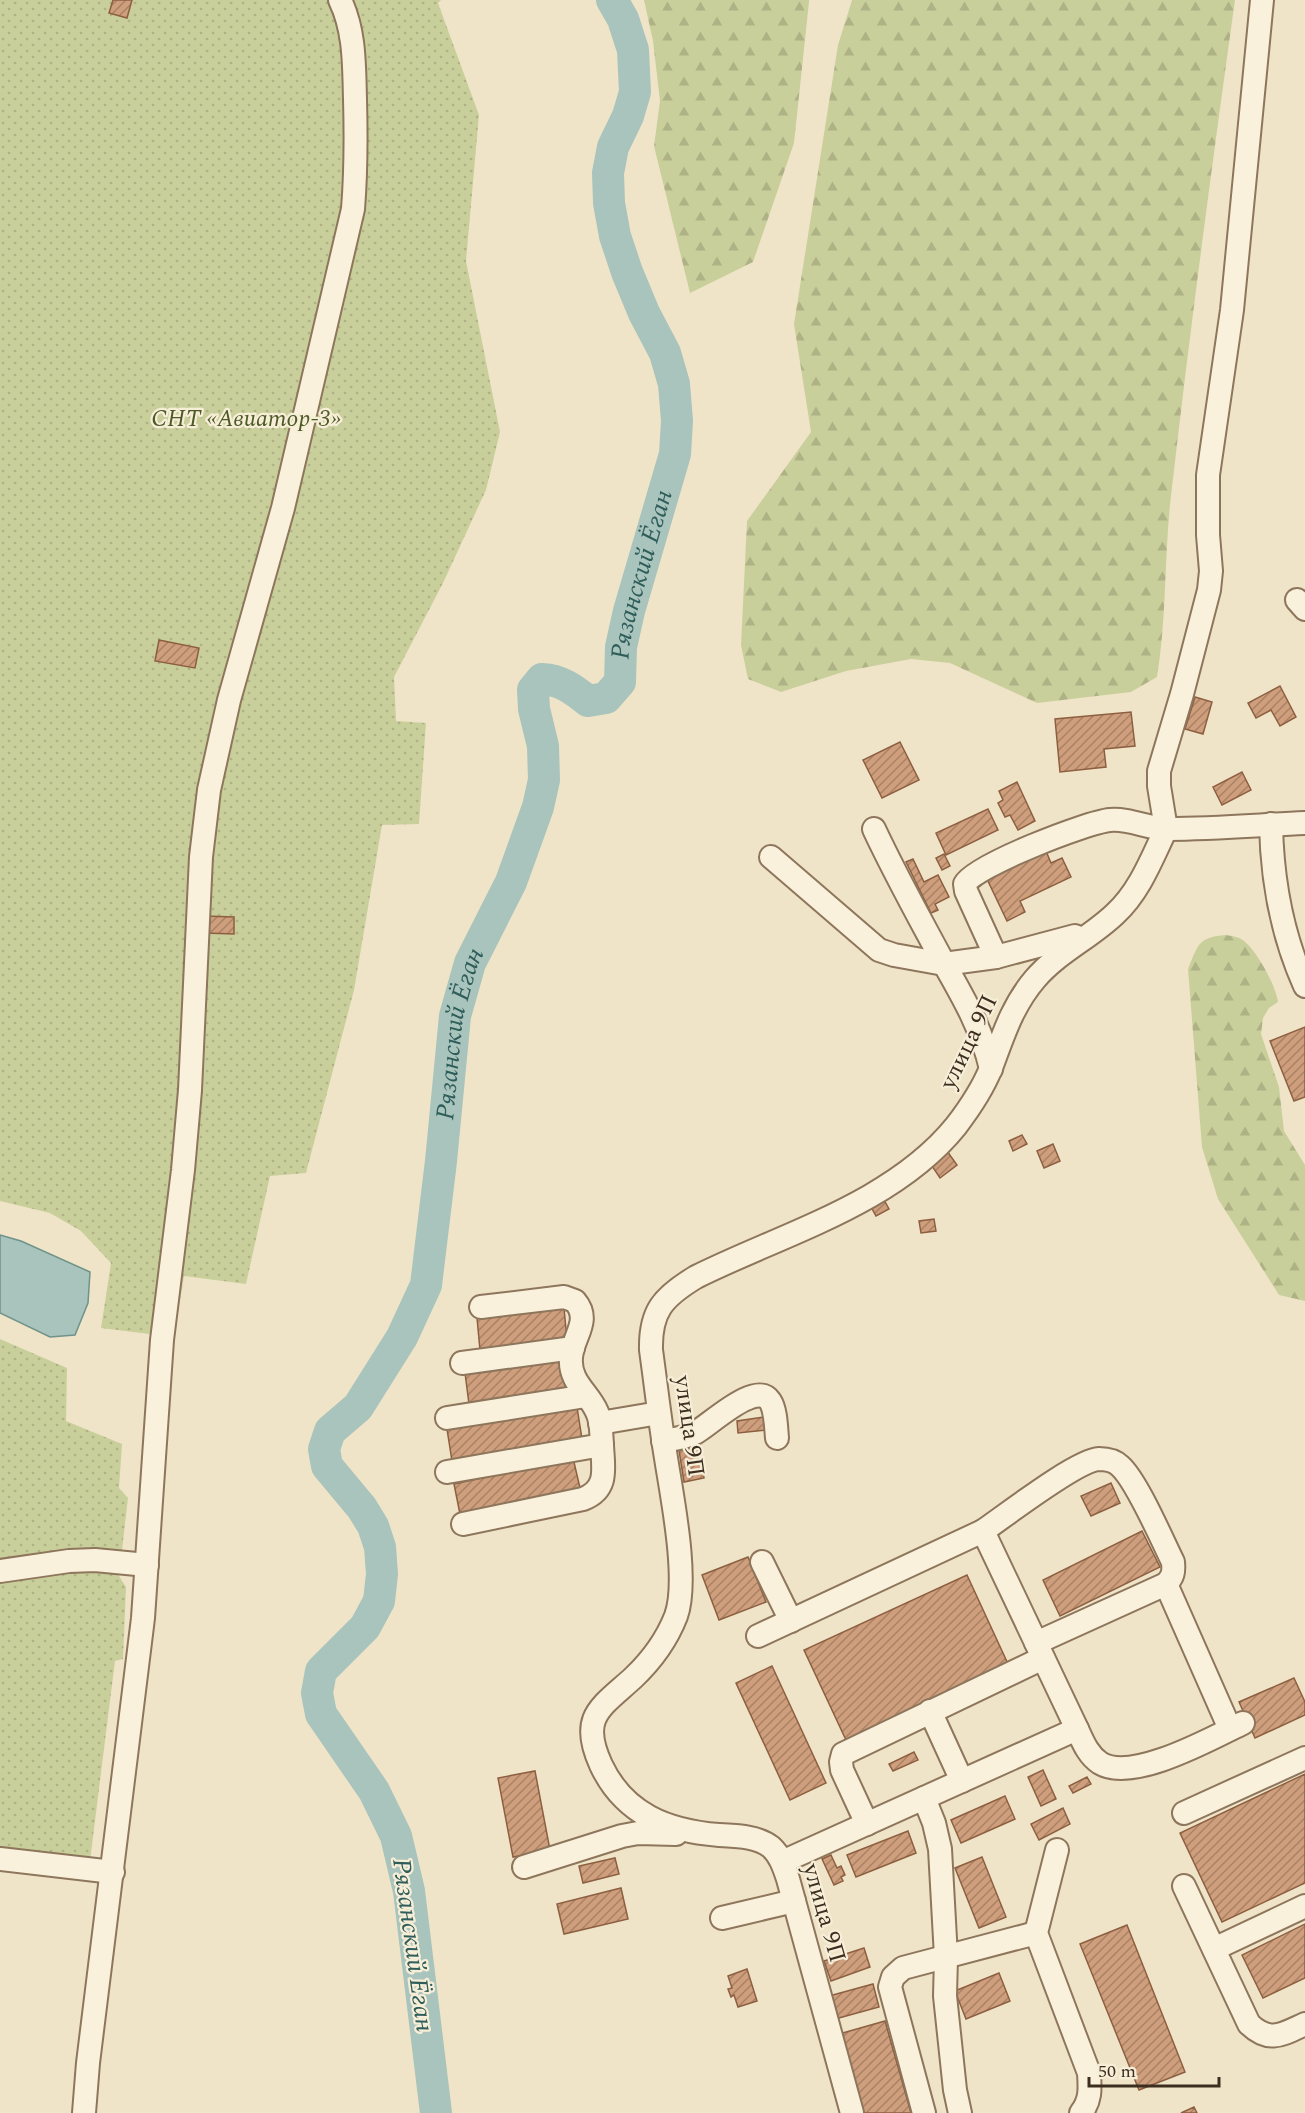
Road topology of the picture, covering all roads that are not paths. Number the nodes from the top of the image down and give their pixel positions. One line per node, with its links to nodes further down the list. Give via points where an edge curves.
1 (340, 0): 26 (street, via 353,45 357,168 353,209 283,508 229,700 209,790 201,857 190,1090 162,1340)
2 (1262, 0): 6 (street, via 1232,310 1208,476 1210,580 1204,615 1159,771)
3 (1305, 823): 4 (street)
4 (1271, 824): 6 (street); 11 (street, via 1282,924)
5 (874, 829): 10 (street)
6 (1166, 829): 8 (street, улица 9П, via 1131,897); 9 (street, via 1099,821 974,874 965,884 966,891)
7 (771, 857): 10 (street, via 879,950)
8 (1098, 928): 9 (street); 12 (street, улица 9П, via 1066,950 1034,980 1016,1005)
9 (996, 957): 10 (street)
10 (945, 964): 12 (street, via 982,1038)
11 (1305, 986)
12 (991, 1069): 17 (street, улица 9П, via 956,1126 901,1175 845,1210 674,1290 660,1306 650,1336)
13 (481, 1306): 14 (street, via 570,1298 578,1304 582,1319)
14 (573, 1348): 15 (street); 16 (street, via 572,1370)
15 (462, 1363)
16 (586, 1396): 18 (street); 19 (street, via 597,1411)
17 (659, 1413): 19 (street); 21 (street, улица 9П)
18 (447, 1418)
19 (601, 1434): 22 (street); 23 (street, via 602,1480 591,1496)
20 (777, 1438): 21 (street, via 772,1403 758,1395 747,1397 692,1434)
21 (663, 1441): 39 (street, улица 9П, via 679,1546 678,1612 656,1652 600,1708 592,1723 592,1741 602,1766 630,1806 663,1823)
22 (447, 1472)
23 (463, 1524)
24 (983, 1531): 28 (street, via 1073,1469 1098,1459 1109,1460 1120,1466 1134,1485 1173,1562 1172,1578); 29 (street); 31 (street)
25 (762, 1562): 29 (street)
26 (147, 1565): 27 (street, via 69,1561); 44 (street)
27 (0, 1571)
28 (1166, 1584): 31 (street); 33 (street, via 1237,1726 1155,1762 1127,1769 1115,1769 1094,1759)
29 (791, 1621): 30 (street)
30 (758, 1636)
31 (1040, 1650): 32 (street); 33 (street)
32 (930, 1711): 35 (street); 38 (street, via 843,1754 842,1770)
33 (1077, 1729): 35 (street)
34 (1305, 1758): 37 (street)
35 (962, 1781): 36 (street)
36 (924, 1798): 38 (street); 51 (street, via 940,1849)
37 (1184, 1813)
38 (867, 1824): 42 (street)
39 (704, 1834): 42 (street, улица 9П, via 758,1840 770,1846); 43 (street, via 638,1833)
40 (1057, 1850): 49 (street)
41 (0, 1859): 44 (street)
42 (782, 1862): 46 (street, улица 9П)
43 (524, 1867)
44 (113, 1872): 53 (street)
45 (1184, 1886): 50 (street)
46 (794, 1901): 48 (street); 54 (street, улица 9П)
47 (1305, 1906): 50 (street)
48 (722, 1918)
49 (1036, 1933): 51 (street); 57 (street, via 1089,2073 1088,2103)
50 (1214, 1949): 52 (street, via 1249,2024 1258,2033 1281,2035)
51 (946, 1957): 55 (street, via 903,1968 893,1977 890,1987); 56 (street, via 945,1996)
52 (1305, 2024)
53 (84, 2113)
54 (852, 2113)
55 (924, 2113)
56 (960, 2113)
57 (1081, 2113)

